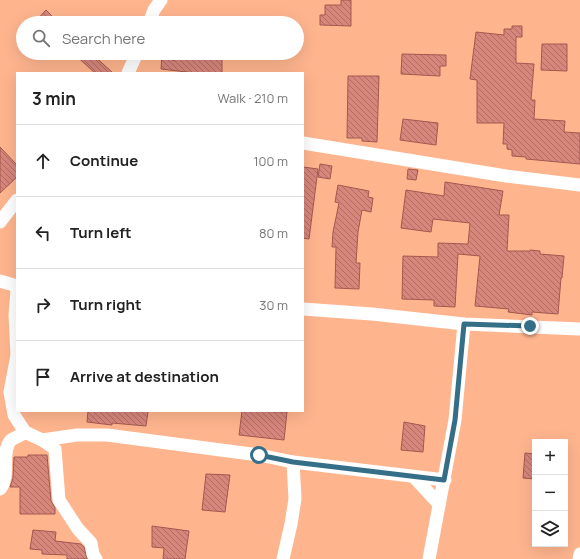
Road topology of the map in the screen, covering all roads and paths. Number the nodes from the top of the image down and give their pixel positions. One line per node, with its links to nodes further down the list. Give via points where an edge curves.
1 (161, 0): 2 (street)
2 (152, 16)
3 (134, 60): 4 (street)
4 (128, 72)
5 (304, 143): 6 (street, via 506,176)
6 (580, 185)
7 (16, 201): 8 (street)
8 (0, 222)
9 (0, 281): 10 (street)
10 (16, 286)
11 (16, 302): 15 (street)
12 (304, 309): 13 (street)
13 (464, 324): 14 (street); 21 (street, via 455,420)
14 (580, 328)
15 (16, 355)
16 (16, 355): 17 (street, via 10,392 14,414)
17 (25, 432): 18 (street); 22 (street, via 11,440 8,446 3,485)
18 (42, 440): 19 (street, via 77,435 107,435 259,455); 25 (street, via 55,449 59,500 78,529 91,543)
19 (293, 462): 20 (street); 26 (street, via 295,499)
20 (414, 477): 21 (street); 23 (street)
21 (444, 480): 23 (street)
22 (0, 489)
23 (439, 504): 27 (street)
24 (580, 554): 28 (street)
25 (96, 559)
26 (283, 559)
27 (429, 559)
28 (579, 559)

